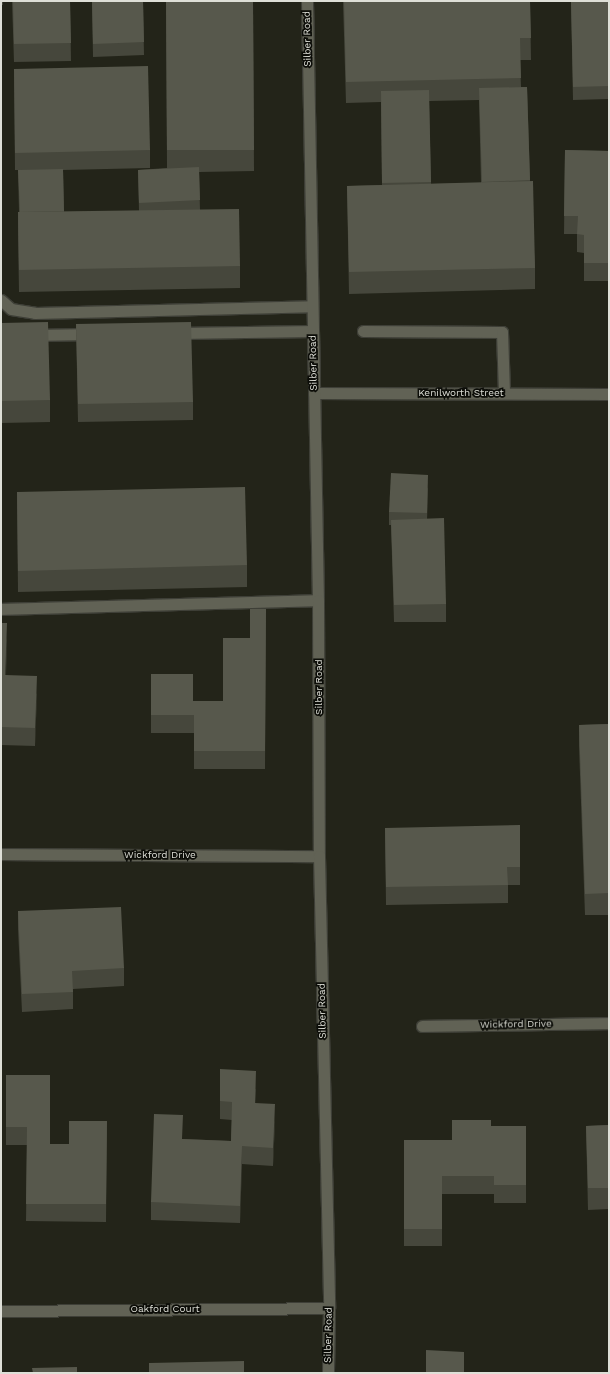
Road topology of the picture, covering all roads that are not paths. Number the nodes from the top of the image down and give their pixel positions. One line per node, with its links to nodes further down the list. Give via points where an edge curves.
1 (307, 1): 3 (street, Silber Road)
2 (1, 300): 3 (street, via 11,309 35,313)
3 (312, 306): 4 (street, Silber Road)
4 (313, 331): 6 (street); 9 (street, Silber Road)
5 (363, 331): 10 (street, via 502,332)
6 (170, 333)
7 (102, 334): 8 (street)
8 (22, 335)
9 (314, 393): 10 (street, Kenilworth Street); 12 (street, Silber Road)
10 (504, 394): 11 (street, Kenilworth Street)
11 (609, 394)
12 (318, 600): 13 (street); 15 (street, Silber Road)
13 (1, 609)
14 (1, 854): 15 (street, Wickford Drive)
15 (319, 856): 18 (street, Silber Road)
16 (609, 1023): 17 (street, Wickford Drive)
17 (422, 1026)
18 (329, 1308): 19 (street, Oakford Court); 20 (street, Silber Road)
19 (1, 1311)
20 (328, 1373)

